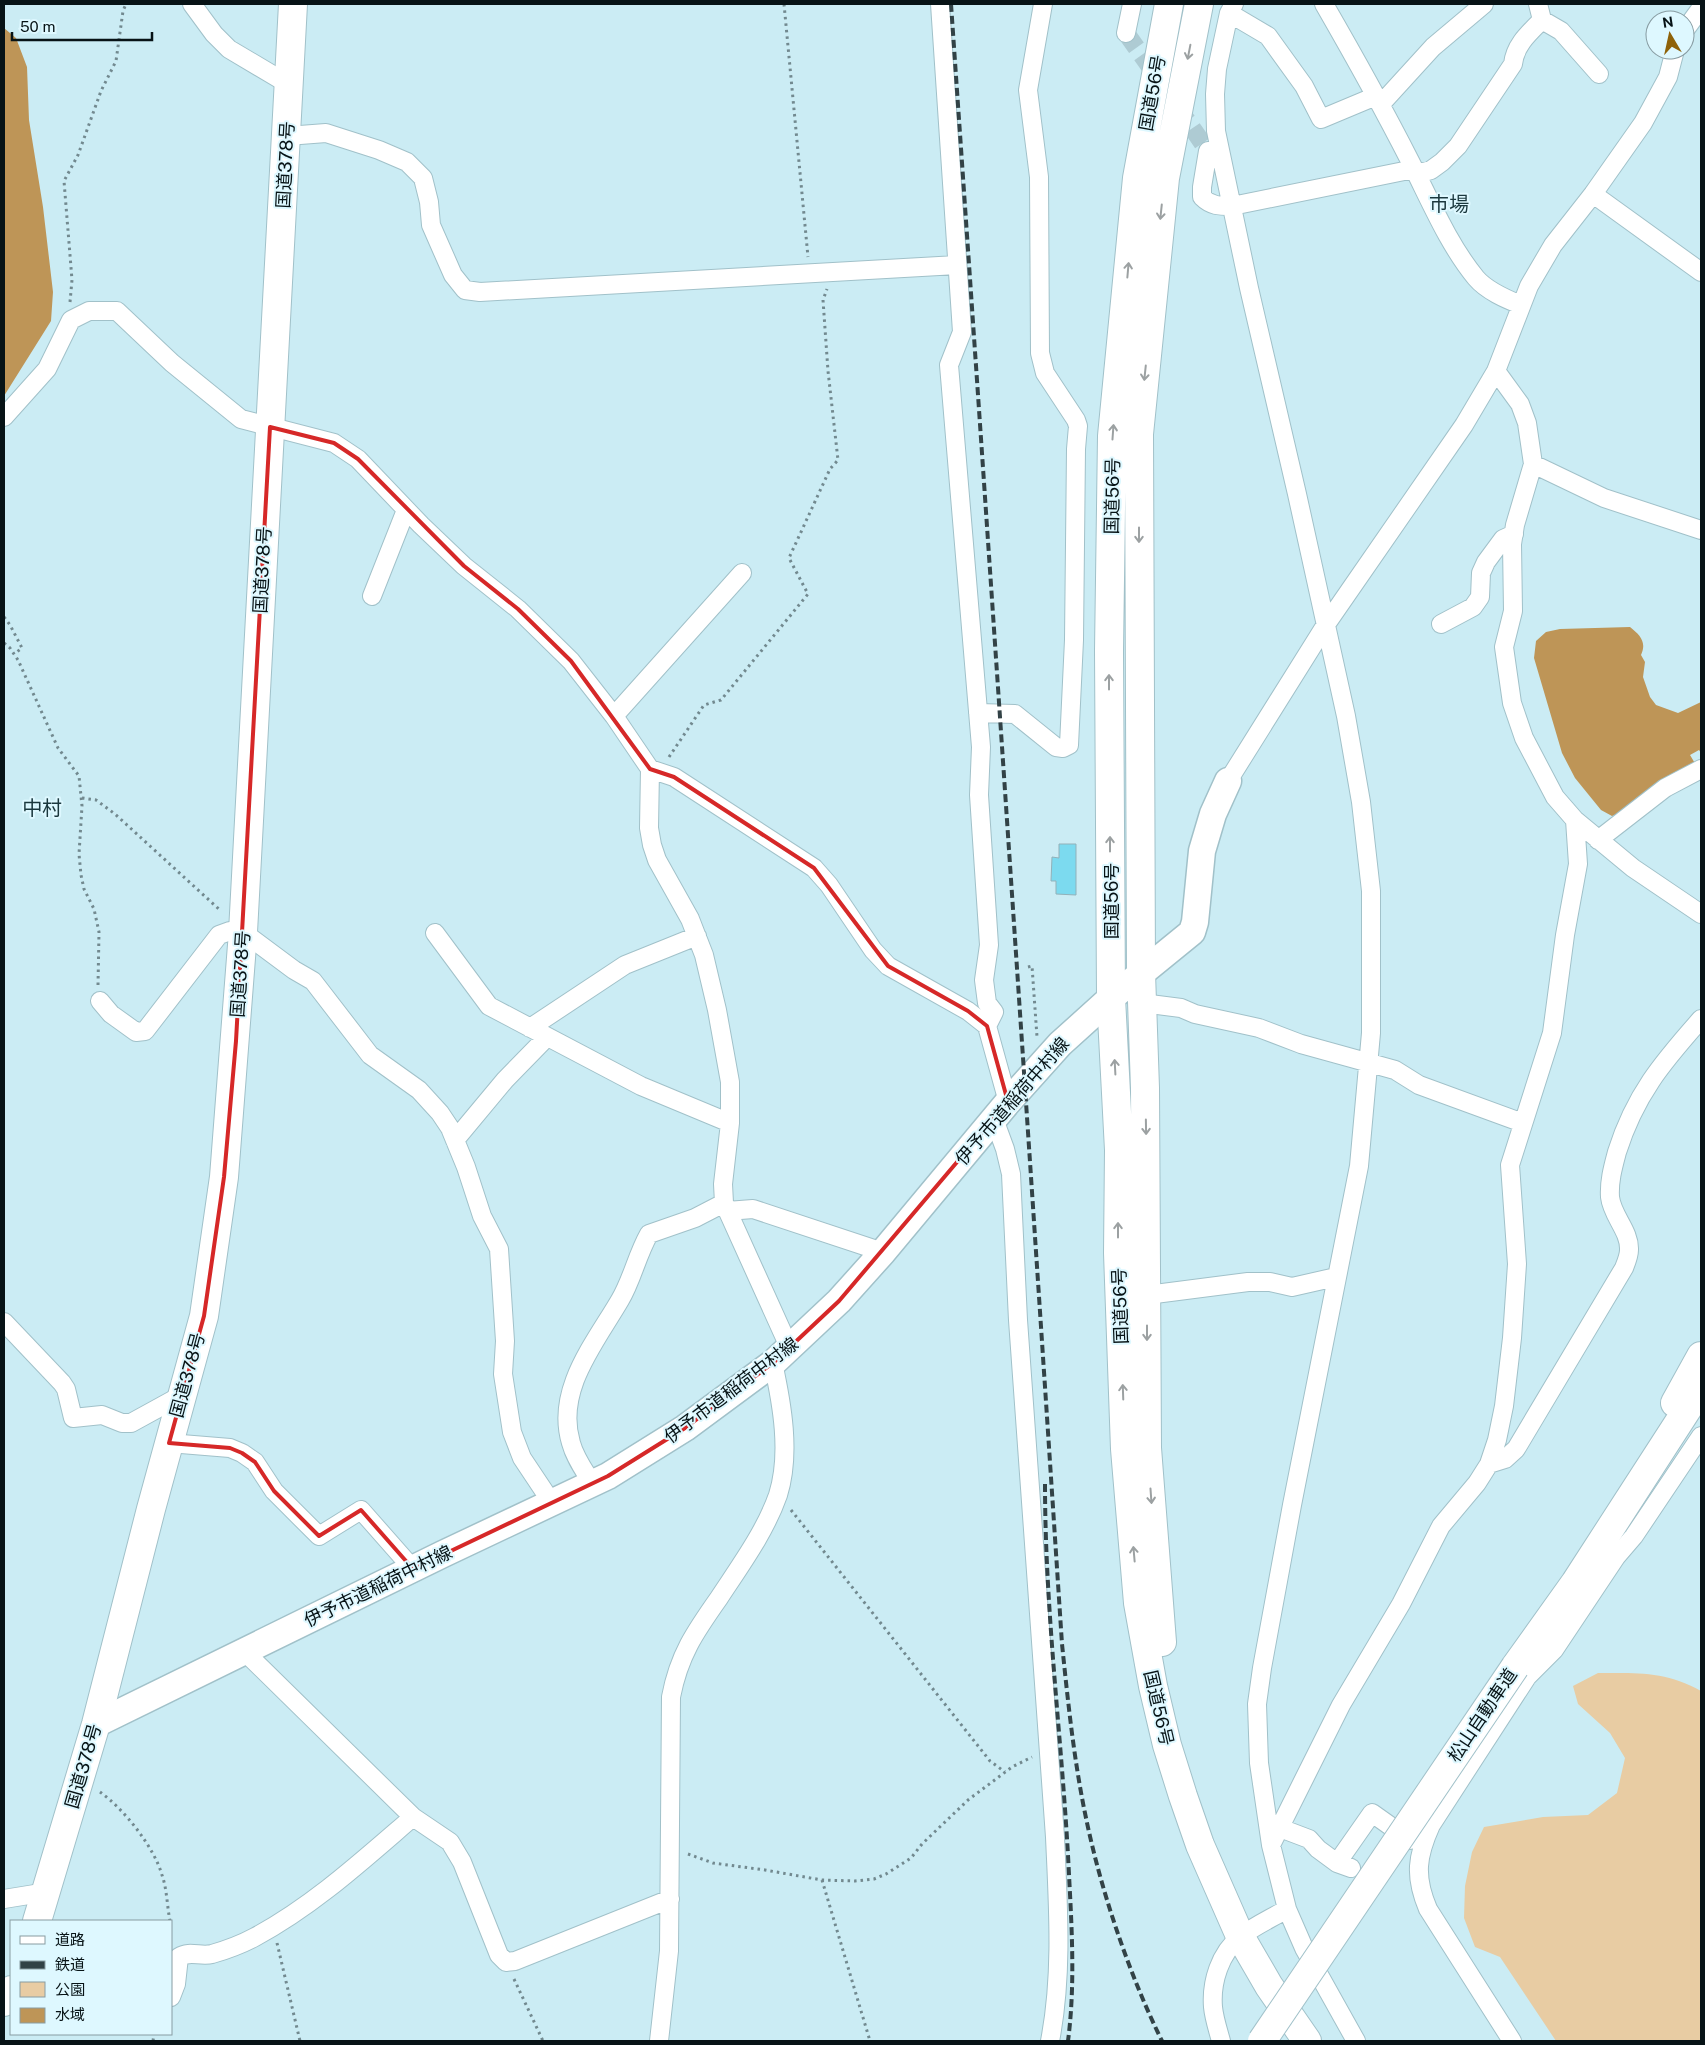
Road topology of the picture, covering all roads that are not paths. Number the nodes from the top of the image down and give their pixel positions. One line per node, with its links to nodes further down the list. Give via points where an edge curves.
1 (192, 4): 15 (street, via 229,49)
2 (294, 4): 15 (highway, 国道378号)
3 (940, 4): 22 (street)
4 (1043, 4): 36 (street, via 1028,90 1039,177 1040,353 1046,373 1078,426 1069,745 1056,747 1015,714)
5 (1132, 4): 12 (street)
6 (1169, 4): 48 (highway, 国道56号, one-way to 6, via 1109,651 1112,436 1137,178)
7 (1199, 4): 47 (highway, 国道56号, one-way to 47, via 1165,178 1139,434)
8 (1324, 4): 16 (street)
9 (1484, 4): 16 (street, via 1433,47)
10 (1232, 9): 16 (street, via 1268,36 1304,86 1321,119); 21 (street, via 1217,69 1215,94 1216,131)
11 (1540, 12): 14 (street); 19 (street, via 1514,54 1513,64 1458,146 1431,170)
12 (1126, 33)
13 (1672, 60): 20 (street, via 1668,77 1643,123)
14 (1599, 74)
15 (288, 84): 17 (highway, 国道378号)
16 (1379, 100): 19 (street)
17 (287, 136): 22 (street, via 326,133 407,162 423,178 431,225 453,275 465,290 480,292); 27 (highway, 国道378号)
18 (1208, 151): 21 (street, via 1202,197 1209,204)
19 (1416, 171): 21 (street); 24 (street, via 1441,221 1477,279)
20 (1593, 194): 23 (street); 24 (street, via 1553,245)
21 (1232, 206): 35 (street)
22 (957, 265): 36 (street, via 962,332 949,364)
23 (1701, 272)
24 (1521, 305): 25 (street)
25 (1496, 371): 28 (street, via 1520,404 1527,423); 35 (street, via 1464,425)
26 (4, 417): 27 (street, via 47,369 71,320 89,311 117,311 172,363 241,419)
27 (270, 427): 29 (street, via 334,443 358,459); 44 (highway, 国道378号)
28 (1533, 464): 30 (street, via 1604,498); 31 (street)
29 (406, 510): 33 (street); 37 (street, via 571,661)
30 (1701, 530)
31 (1514, 534): 34 (street, via 1503,539 1486,562 1481,572 1480,596 1473,607); 41 (street, via 1512,611 1504,647 1512,703 1540,772 1555,797)
32 (742, 573): 37 (street)
33 (372, 596)
34 (1441, 624)
35 (1325, 626): 40 (street); 55 (street, via 1353,754 1370,891)
36 (978, 713): 52 (street, via 981,747 979,795 988,945 984,980 987,1003 994,1012)
37 (614, 716): 38 (street)
38 (654, 770): 46 (street, via 649,828 652,844 657,860); 52 (street, via 674,778 814,868 888,966 968,1011)
39 (1701, 770): 42 (street, via 1665,788)
40 (1228, 781): 47 (street, 伊予市道稲荷中村線, via 1213,814 1202,851 1192,932)
41 (1575, 820): 42 (street); 58 (street, via 1578,864 1552,1033)
42 (1598, 840): 43 (street)
43 (1701, 914)
44 (243, 932): 49 (street, via 230,931 219,935 144,1031 136,1032 111,1014); 59 (street, via 313,981 370,1055 418,1090 435,1107); 68 (highway, 国道378号, via 224,1177 204,1316)
45 (435, 933): 53 (street, via 489,1006)
46 (697, 936): 53 (street, via 625,965); 57 (street, via 726,1057)
47 (1141, 973): 48 (street, 伊予市道稲荷中村線); 50 (highway, 国道56号)
48 (1111, 998): 56 (street, 伊予市道稲荷中村線, via 1060,1044); 78 (highway, 国道56号, one-way to 48, via 1153,1686 1138,1603 1125,1448 1118,1253 1119,1150)
49 (100, 1001)
50 (1142, 1003): 55 (street, via 1180,1008 1259,1028 1301,1044); 63 (highway, 国道56号, one-way to 63)
51 (1701, 1018): 71 (street, via 1653,1076 1625,1127 1609,1184 1615,1214 1628,1238 1629,1251 1624,1268 1516,1450)
52 (987, 1026): 56 (street)
53 (530, 1028): 54 (street)
54 (547, 1037): 57 (street, via 641,1086); 59 (street, via 505,1080)
55 (1369, 1063): 58 (street, via 1394,1070 1419,1085); 62 (street, via 1359,1166)
56 (1001, 1110): 61 (street, 伊予市道稲荷中村線); 91 (street, via 1011,1174 1058,1903 1056,2012)
57 (730, 1123): 60 (street, via 723,1184)
58 (1523, 1123): 71 (street, via 1510,1165 1517,1264 1512,1338 1504,1406)
59 (455, 1140): 73 (street, via 482,1216 499,1249 505,1341 503,1374 512,1432 522,1458)
60 (725, 1207): 61 (street, via 753,1209); 65 (street); 72 (street, via 649,1234 621,1298 572,1384 568,1403 570,1442)
61 (883, 1252): 65 (street, 伊予市道稲荷中村線, via 839,1301)
62 (1336, 1277): 63 (street, via 1292,1287 1248,1282); 81 (street, via 1257,1704 1259,1763)
63 (1147, 1295): 78 (highway, 国道56号, one-way to 78, via 1147,1448 1157,1589 1166,1682)
64 (4, 1322): 68 (street, via 62,1383 73,1418 102,1415 131,1423)
65 (781, 1356): 72 (street, 伊予市道稲荷中村線, via 685,1428); 85 (street, via 784,1444 778,1494 751,1548 684,1651 676,1673 670,1734)
66 (1701, 1356): 75 (highway)
67 (1701, 1388): 75 (highway, 松山自動車道)
68 (182, 1395): 70 (highway, 国道378号)
69 (1701, 1436): 82 (street, via 1554,1650 1527,1677 1431,1824)
70 (169, 1443): 74 (street, via 230,1448 242,1453 255,1462 274,1492 319,1536 361,1510); 77 (highway, 国道378号)
71 (1489, 1464): 80 (street, via 1441,1526 1401,1604 1341,1705)
72 (592, 1483): 73 (street, 伊予市道稲荷中村線)
73 (552, 1503): 74 (street, 伊予市道稲荷中村線)
74 (413, 1569): 76 (street, 伊予市道稲荷中村線)
75 (1575, 1583): 93 (highway, 松山自動車道, bridge, via 1514,1667)
76 (244, 1651): 77 (street, 伊予市道稲荷中村線); 79 (street)
77 (96, 1724): 83 (highway, 国道378号)
78 (1183, 1796): 88 (highway, 国道56号, via 1200,1845)
79 (413, 1817): 85 (street, via 450,1842 456,1850 499,1955 506,1962); 89 (street, via 294,1914 254,1937 211,1954 184,1953 177,1963)
80 (1280, 1828): 81 (street); 82 (street, via 1309,1840 1344,1866 1372,1813)
81 (1271, 1845): 86 (street)
82 (1421, 1848): 96 (street, via 1418,1874 1428,1909)
83 (47, 1892): 84 (street); 87 (highway, 国道378号)
84 (4, 1898)
85 (670, 1899): 90 (street, via 669,1951)
86 (1287, 1909): 88 (street); 95 (street, via 1304,1948)
87 (37, 1920)
88 (1240, 1936): 92 (street, via 1226,1951 1217,1972 1213,2007); 94 (highway, 国道56号)
89 (172, 1994)
90 (659, 2041)
91 (1050, 2041)
92 (1221, 2041)
93 (1262, 2041)
94 (1307, 2041)
95 (1356, 2041)
96 (1512, 2041)

